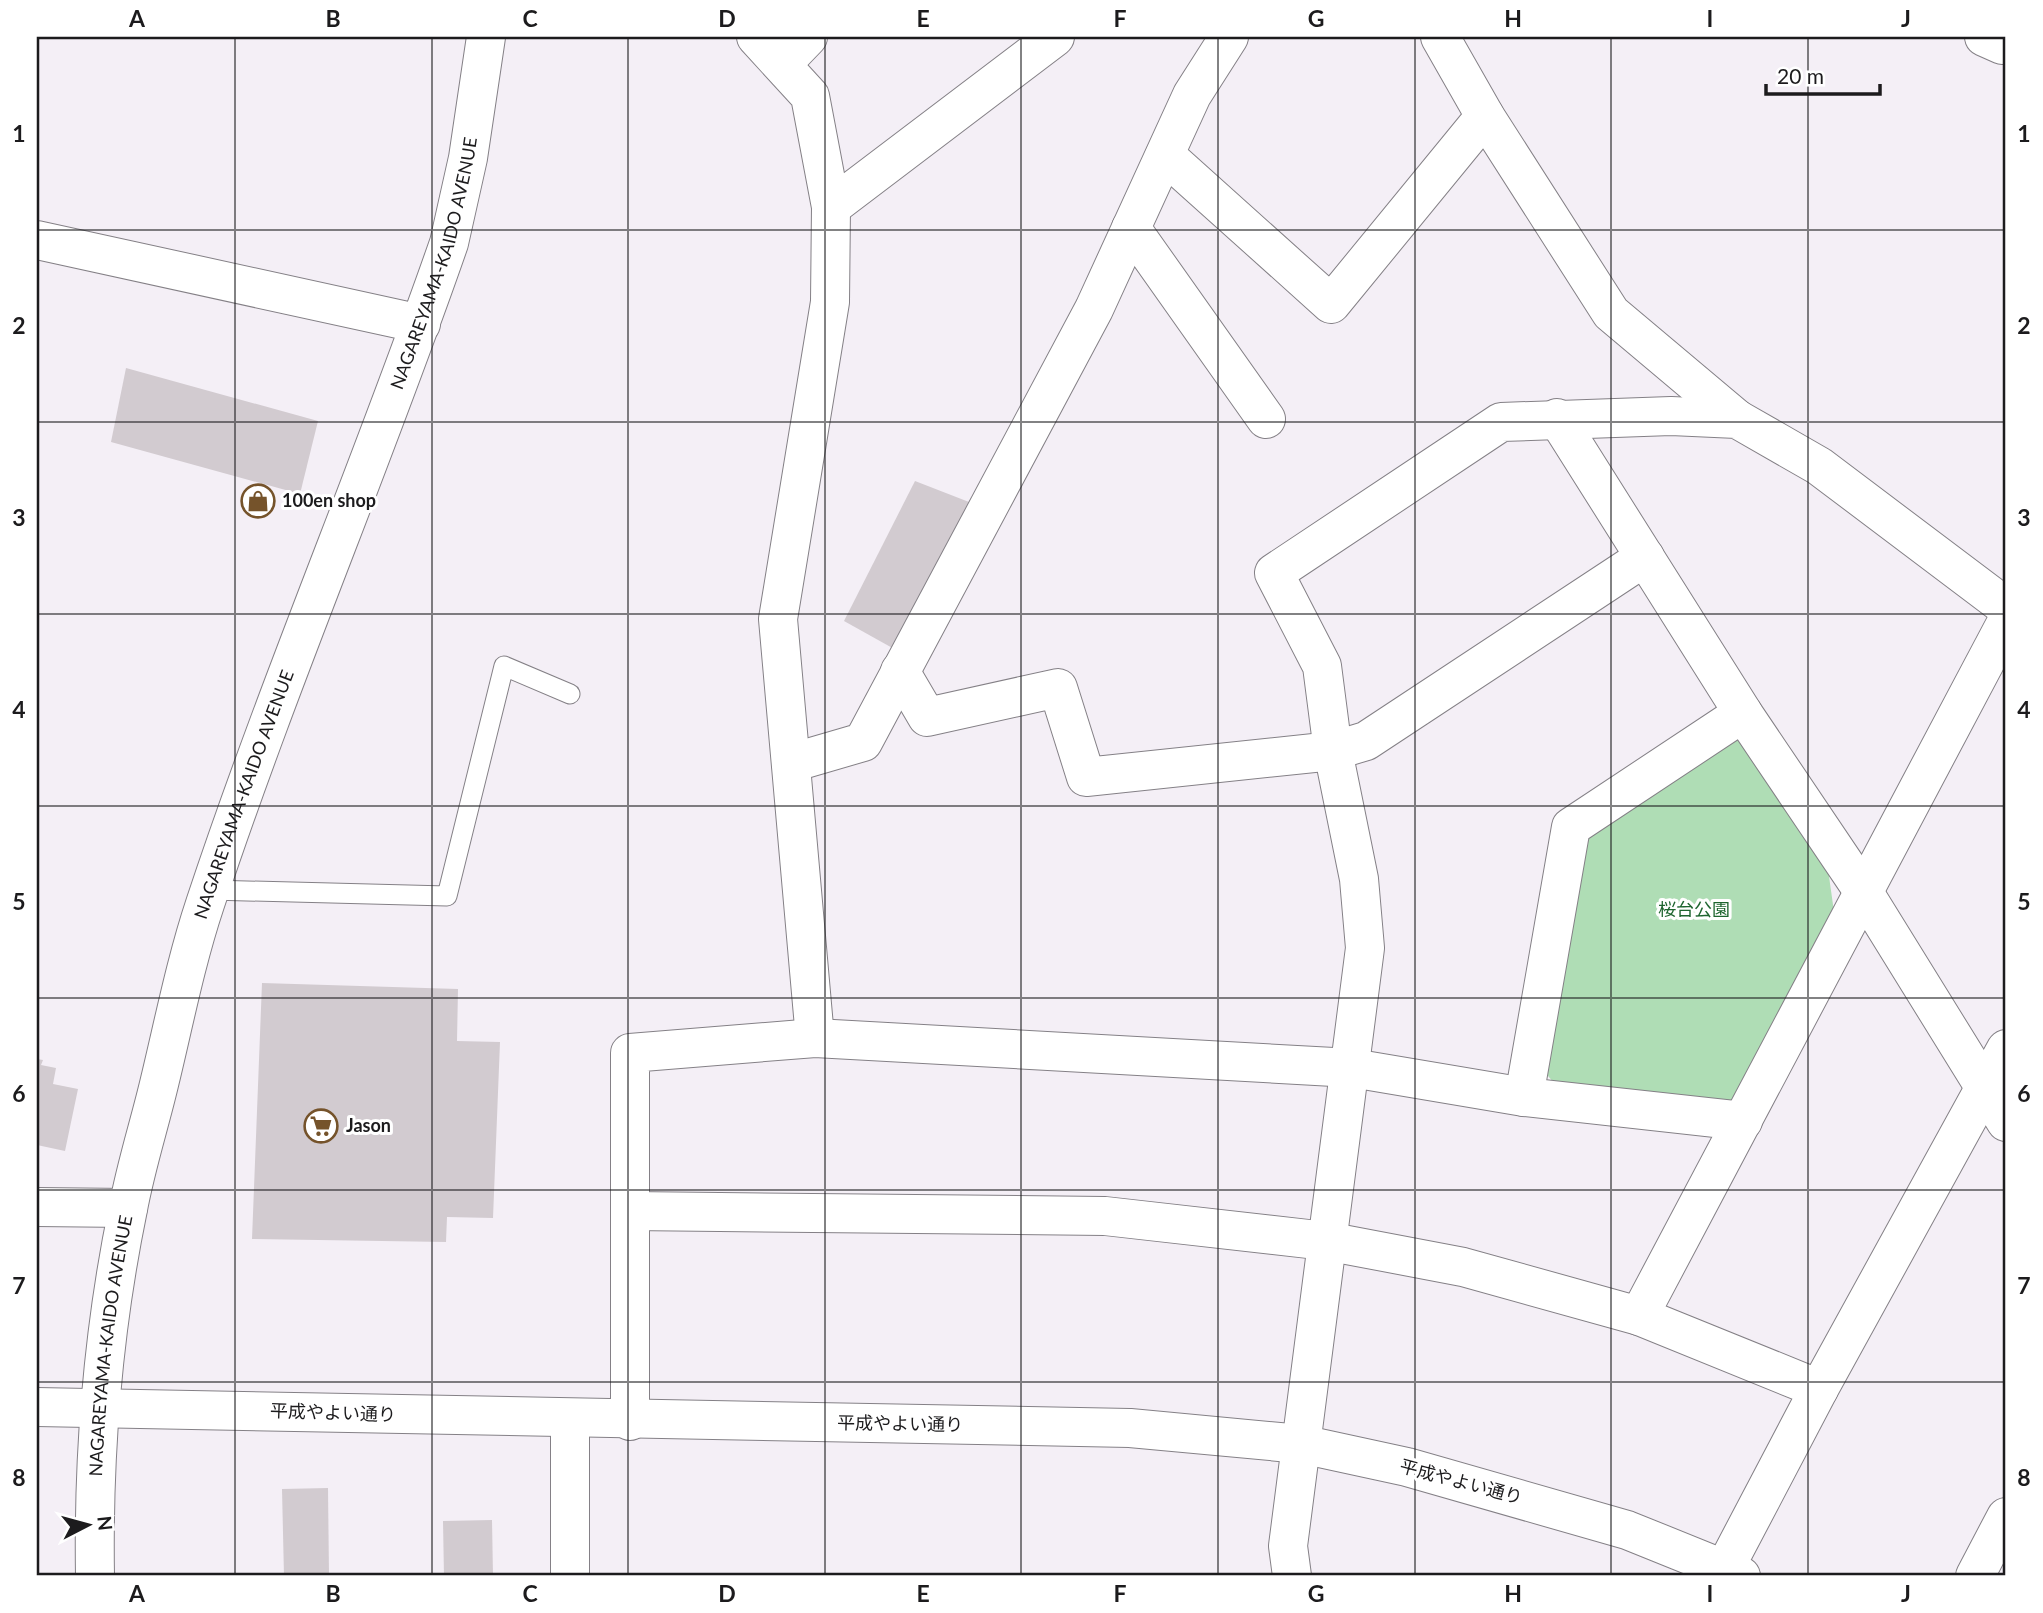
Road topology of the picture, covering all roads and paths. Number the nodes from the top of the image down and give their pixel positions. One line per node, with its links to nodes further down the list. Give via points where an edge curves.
1 (486, 37): 14 (street, NAGAREYAMA-KAIDO AVENUE, via 468,158 449,243)
2 (756, 37): 8 (street)
3 (1055, 37): 11 (street)
4 (1229, 37): 10 (street, via 1192,95)
5 (1440, 37): 9 (street)
6 (1984, 37): 7 (street)
7 (2006, 43)
8 (795, 50): 11 (street, via 810,96)
9 (1485, 116): 10 (street, via 1331,304); 17 (street, via 1611,313)
10 (1165, 155): 12 (street)
11 (831, 207): 25 (street, via 830,302 778,619)
12 (1131, 228): 16 (street); 21 (street, via 1094,309)
13 (37, 240): 14 (street)
14 (421, 324): 26 (street, NAGAREYAMA-KAIDO AVENUE)
15 (1557, 418): 17 (street); 18 (street); 24 (street, via 1501,422 1274,573 1322,666)
16 (1266, 419)
17 (1737, 419): 19 (street, via 1819,466)
18 (1645, 557): 23 (street); 24 (street, via 1366,741)
19 (2006, 607)
20 (2006, 623): 27 (street)
21 (900, 671): 24 (street, via 927,717 1058,688 1086,777); 25 (street, via 863,742)
22 (570, 694): 26 (lane, via 503,666 447,896)
23 (1743, 713): 27 (street); 32 (street, via 1571,827)
24 (1333, 751): 30 (street, via 1359,879 1365,948)
25 (791, 763): 28 (street)
26 (210, 890): 36 (street, NAGAREYAMA-KAIDO AVENUE)
27 (1863, 891): 31 (street); 33 (street)
28 (815, 1038): 30 (street); 37 (street, via 630,1053)
29 (2006, 1049): 31 (street)
30 (1352, 1068): 32 (street); 38 (street)
31 (1984, 1089): 34 (street); 40 (street)
32 (1524, 1097): 33 (street)
33 (1743, 1121): 39 (street)
34 (2006, 1122)
35 (37, 1207): 36 (street)
36 (128, 1208): 41 (street, NAGAREYAMA-KAIDO AVENUE)
37 (630, 1212): 38 (street, via 1105,1216); 44 (street)
38 (1326, 1241): 39 (street, via 1463,1267); 45 (street)
39 (1639, 1315): 40 (street)
40 (1819, 1389): 47 (street)
41 (98, 1406): 42 (street, 平成やよい通り); 43 (street, 平成やよい通り); 48 (street, NAGAREYAMA-KAIDO AVENUE)
42 (37, 1407)
43 (570, 1420): 44 (street, 平成やよい通り); 49 (street)
44 (630, 1421): 45 (street, 平成やよい通り, via 1130,1428)
45 (1301, 1444): 47 (street, 平成やよい通り, via 1502,1491 1627,1530); 50 (street, via 1288,1546)
46 (2006, 1517): 51 (street)
47 (1733, 1572)
48 (95, 1576)
49 (570, 1576)
50 (1292, 1576)
51 (1975, 1576)

